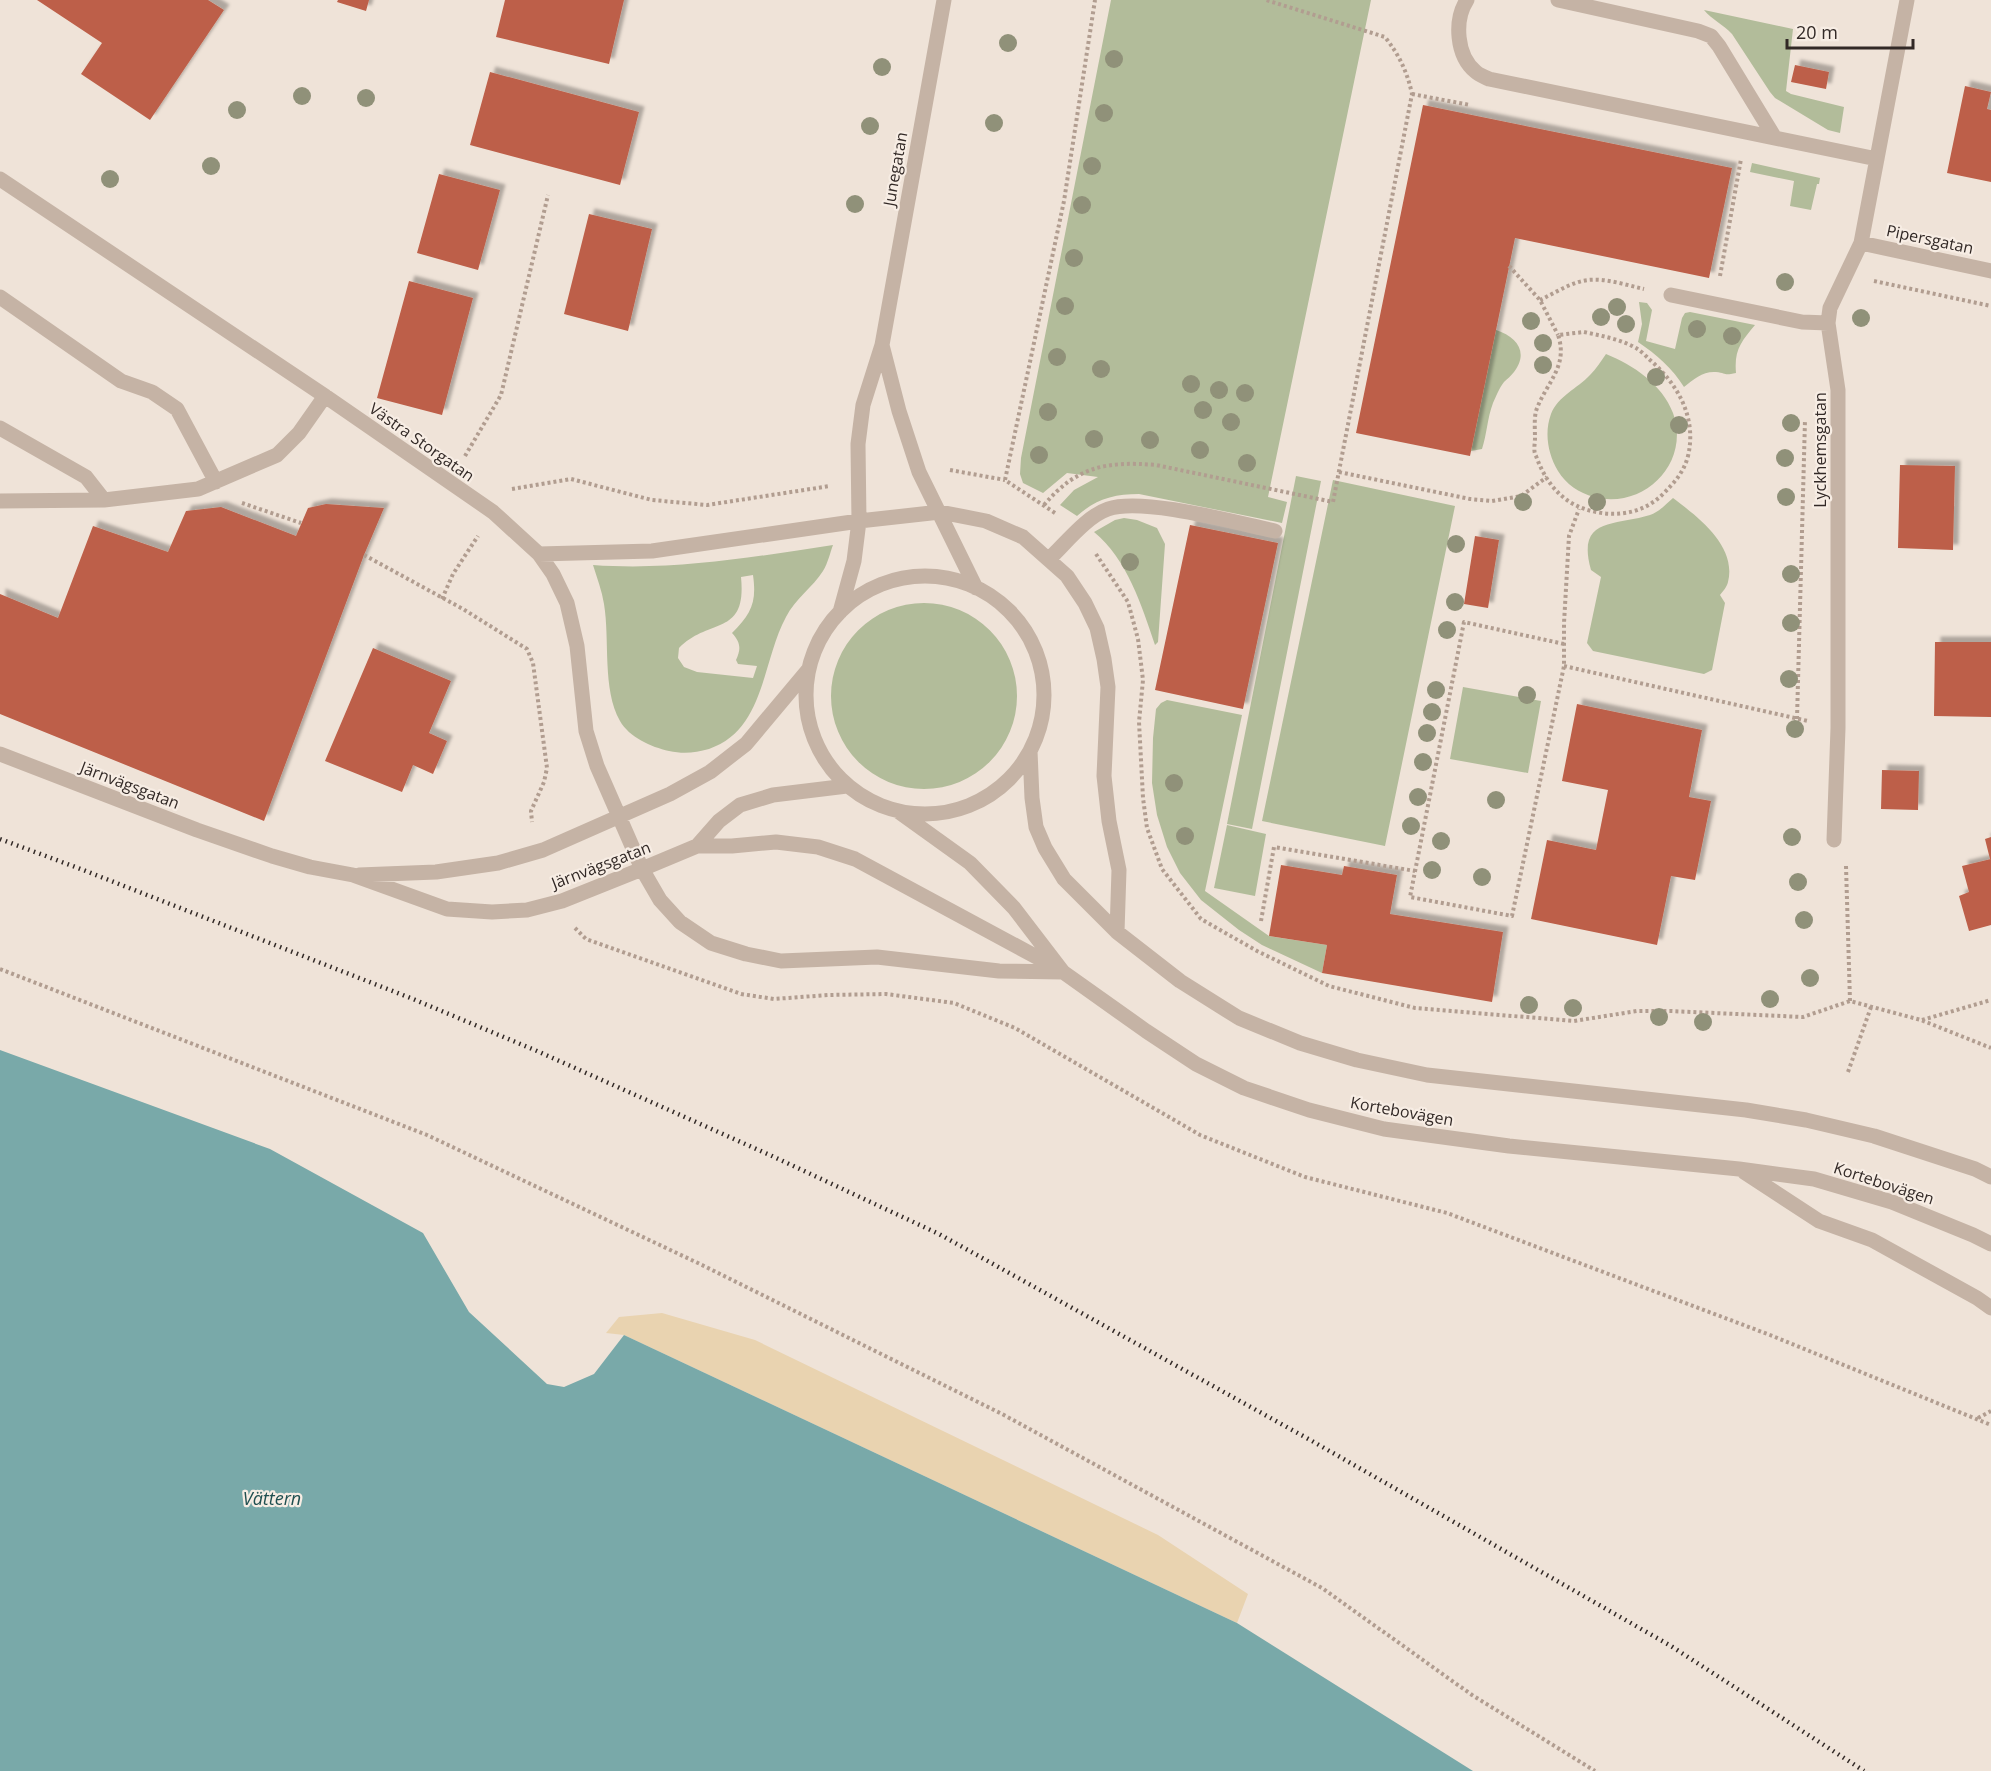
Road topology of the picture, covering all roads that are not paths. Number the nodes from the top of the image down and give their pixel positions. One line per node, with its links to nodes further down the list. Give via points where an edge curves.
1 (944, 0): 13 (street, Junegatan)
2 (1467, 0): 5 (street, via 1460,19 1459,40 1464,57 1476,73 1489,79)
3 (1558, 0): 5 (street, via 1711,36)
4 (1907, 0): 6 (street, Lyckhemsgatan)
5 (1775, 138): 6 (street)
6 (1877, 159): 8 (street, Lyckhemsgatan)
7 (0, 179): 14 (street, Västra Storgatan)
8 (1861, 243): 9 (street, Pipersgatan); 12 (street, Lyckhemsgatan, via 1830,308)
9 (1991, 271)
10 (1671, 295): 12 (street, via 1802,322)
11 (0, 297): 16 (street, via 121,381 152,392 177,409)
12 (1828, 323): 32 (street, Lyckhemsgatan, via 1838,390 1838,728)
13 (882, 345): 19 (street, Junegatan, via 919,472); 20 (street, Junegatan, via 863,405 858,444)
14 (325, 396): 16 (street, via 277,456); 22 (street, Västra Storgatan, via 493,512)
15 (0, 428): 17 (street, via 86,477)
16 (216, 482): 17 (street, via 198,489)
17 (104, 500): 18 (street)
18 (0, 501)
19 (940, 512): 20 (street); 23 (street, via 986,521 1023,537); 24 (street, Junegatan)
20 (859, 521): 22 (street, via 652,550); 25 (street, Junegatan, via 854,561)
21 (1275, 531): 23 (street, via 1137,505 1109,508 1093,517)
22 (539, 554): 31 (street, Västra Storgatan, via 567,603 577,646 586,731)
23 (1049, 559): 36 (street, via 1067,576 1085,603 1104,659 1108,687 1104,776 1119,870)
24 (976, 588): 25 (street, via 961,581 929,576 896,580 866,592); 27 (street, via 1014,616 1038,658 1044,706)
25 (840, 612): 26 (street, via 820,638)
26 (808, 669): 29 (street, via 809,724 823,758); 31 (street, Järnvägsgatan, via 746,744 710,772)
27 (1030, 751): 30 (street, via 996,790 974,804 950,812); 36 (street, via 1036,827 1045,848 1064,879)
28 (0, 754): 35 (street, Järnvägsgatan, via 272,856)
29 (847, 786): 30 (street, via 871,802); 33 (street, Järnvägsgatan, via 773,795 740,805)
30 (899, 812): 37 (street, Kortebovägen, via 970,863 1014,908)
31 (619, 815): 34 (street, Västra Storgatan); 35 (street, Järnvägsgatan, via 543,849 498,863 436,872)
32 (1834, 840)
33 (697, 846): 34 (street, Järnvägsgatan); 37 (street, via 776,842 818,847 855,859)
34 (642, 869): 35 (street, Järnvägsgatan, via 562,901 527,910 492,912 447,909); 37 (street, Västra Storgatan, via 660,900 680,922 711,943 746,954 781,961 877,957 999,971)
35 (353, 875)
36 (1117, 932): 39 (street, via 1180,981 1239,1018 1300,1043 1357,1060 1427,1075 1806,1120 1874,1136 1975,1169)
37 (1063, 972): 38 (street, Kortebovägen, via 1196,1064 1244,1088 1309,1110 1395,1130 1509,1146)
38 (1739, 1169): 40 (street, Kortebovägen, via 1814,1179 1892,1202); 41 (street, via 1819,1221 1872,1240)
39 (1991, 1178)
40 (1991, 1244)
41 (1991, 1308)

